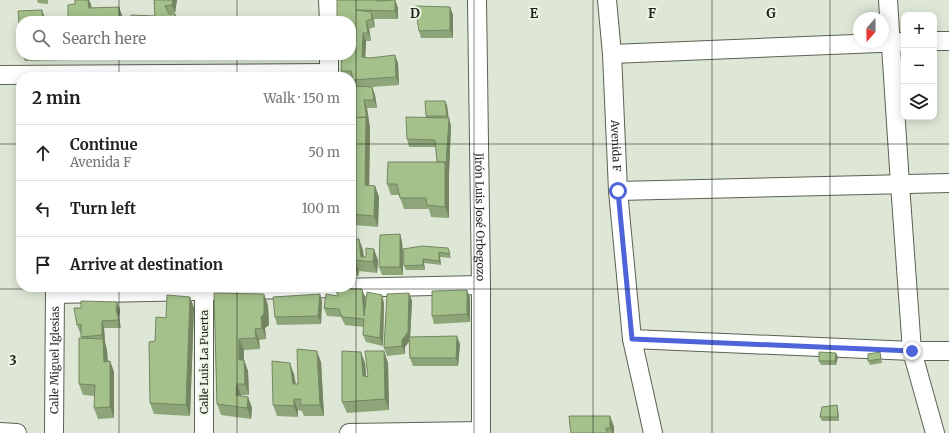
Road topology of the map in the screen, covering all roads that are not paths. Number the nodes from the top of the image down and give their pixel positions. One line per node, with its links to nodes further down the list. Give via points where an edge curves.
1 (328, 0): 5 (street)
2 (477, 0): 17 (street, Jirón Luis José Orbegozo)
3 (607, 0): 9 (street, Avenida F)
4 (888, 0): 8 (street)
5 (328, 16)
6 (937, 41): 7 (street)
7 (949, 41)
8 (898, 42): 9 (street); 15 (street)
9 (612, 54): 16 (street, Avenida F)
10 (329, 60): 11 (street)
11 (329, 72)
12 (0, 75): 13 (street)
13 (16, 75)
14 (949, 183): 15 (street)
15 (900, 184): 16 (street); 22 (street)
16 (618, 191): 21 (street, Avenida F)
17 (481, 285): 18 (street); 25 (street, Jirón Luis José Orbegozo)
18 (356, 287)
19 (55, 292): 27 (street, Calle Miguel Iglesias)
20 (204, 292): 28 (street, Calle Luis La Puerta)
21 (632, 339): 22 (street); 30 (street, Avenida F)
22 (912, 351): 23 (street); 31 (street)
23 (949, 351)
24 (0, 432): 26 (street)
25 (481, 432): 29 (street)
26 (17, 433)
27 (54, 433)
28 (204, 433)
29 (349, 433)
30 (653, 433)
31 (935, 433)

